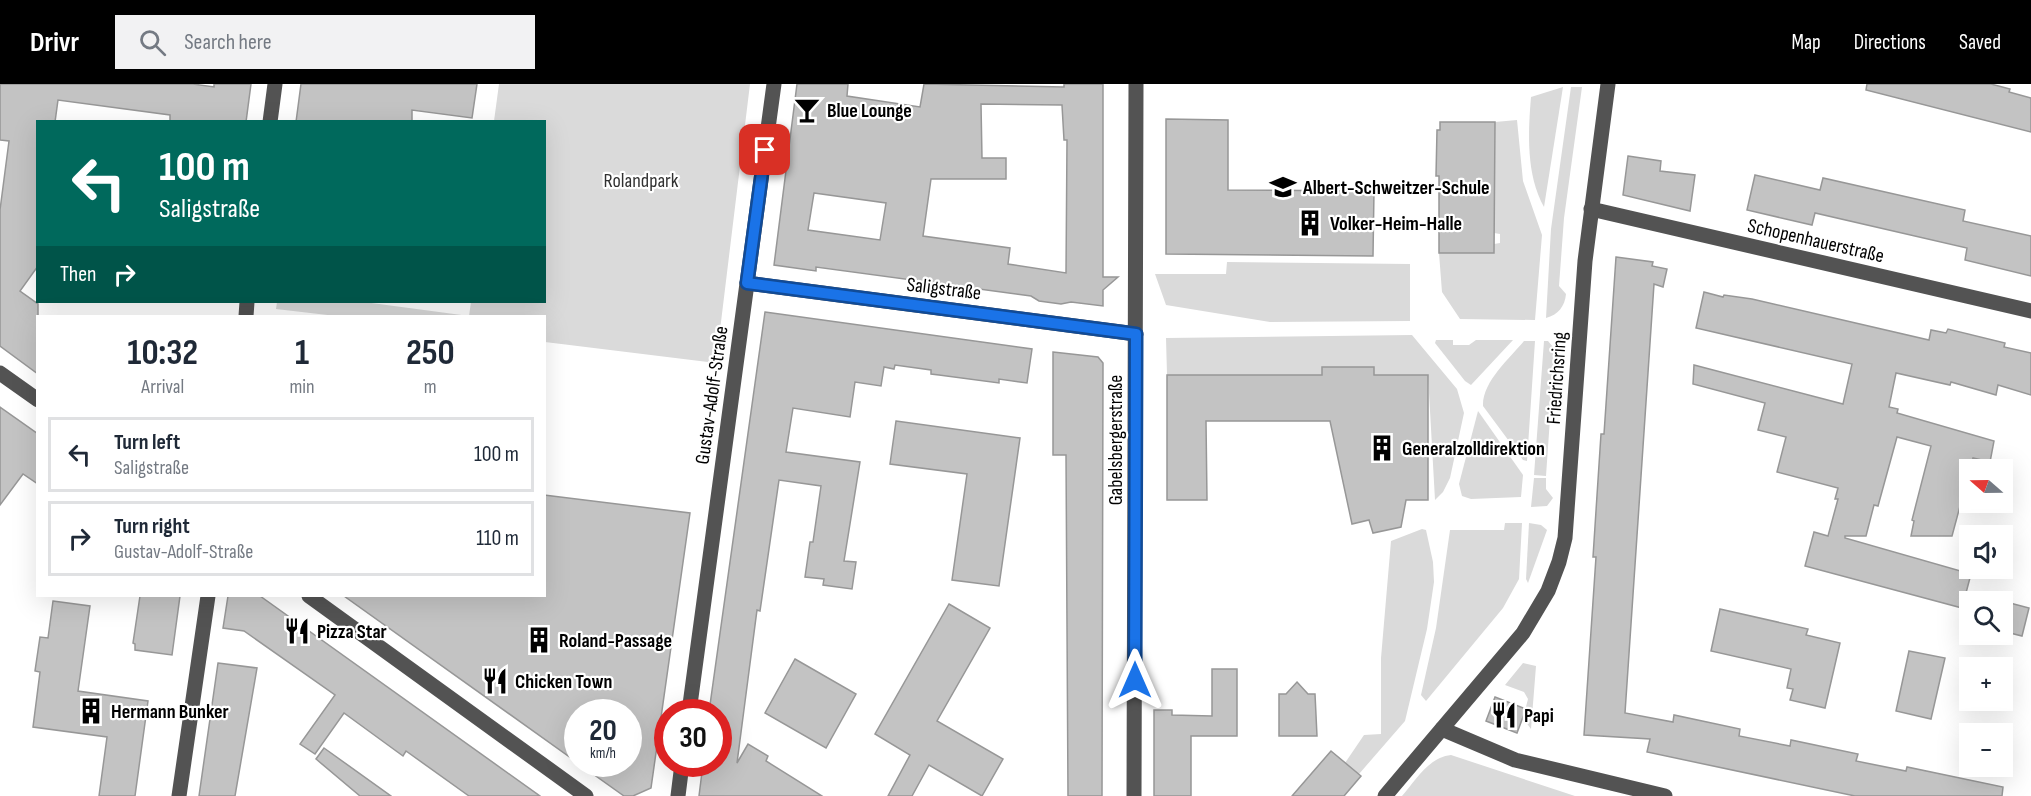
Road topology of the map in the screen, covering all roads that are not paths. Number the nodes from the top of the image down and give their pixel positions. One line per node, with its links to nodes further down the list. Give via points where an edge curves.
1 (275, 84): 5 (street)
2 (774, 84): 7 (street, Gustav-Adolf-Straße)
3 (1136, 84): 9 (street, Gabelsbergerstraße)
4 (1608, 84): 6 (street, Friedrichsring)
5 (270, 120)
6 (1591, 209): 8 (street, Schopenhauerstraße); 15 (street, Friedrichsring, via 1570,484 1559,562 1532,620)
7 (747, 283): 9 (street, Saligstraße); 14 (street, Gustav-Adolf-Straße)
8 (2031, 311)
9 (1136, 334): 20 (street, Gabelsbergerstraße)
10 (0, 373): 11 (street)
11 (36, 399)
12 (208, 597): 17 (street)
13 (310, 597): 18 (street)
14 (691, 699)
15 (1442, 729): 21 (street, Friedrichsring); 22 (street, via 1515,760)
16 (680, 777): 19 (street)
17 (179, 796)
18 (586, 796)
19 (678, 796)
20 (1134, 796)
21 (1384, 796)
22 (1665, 796)

